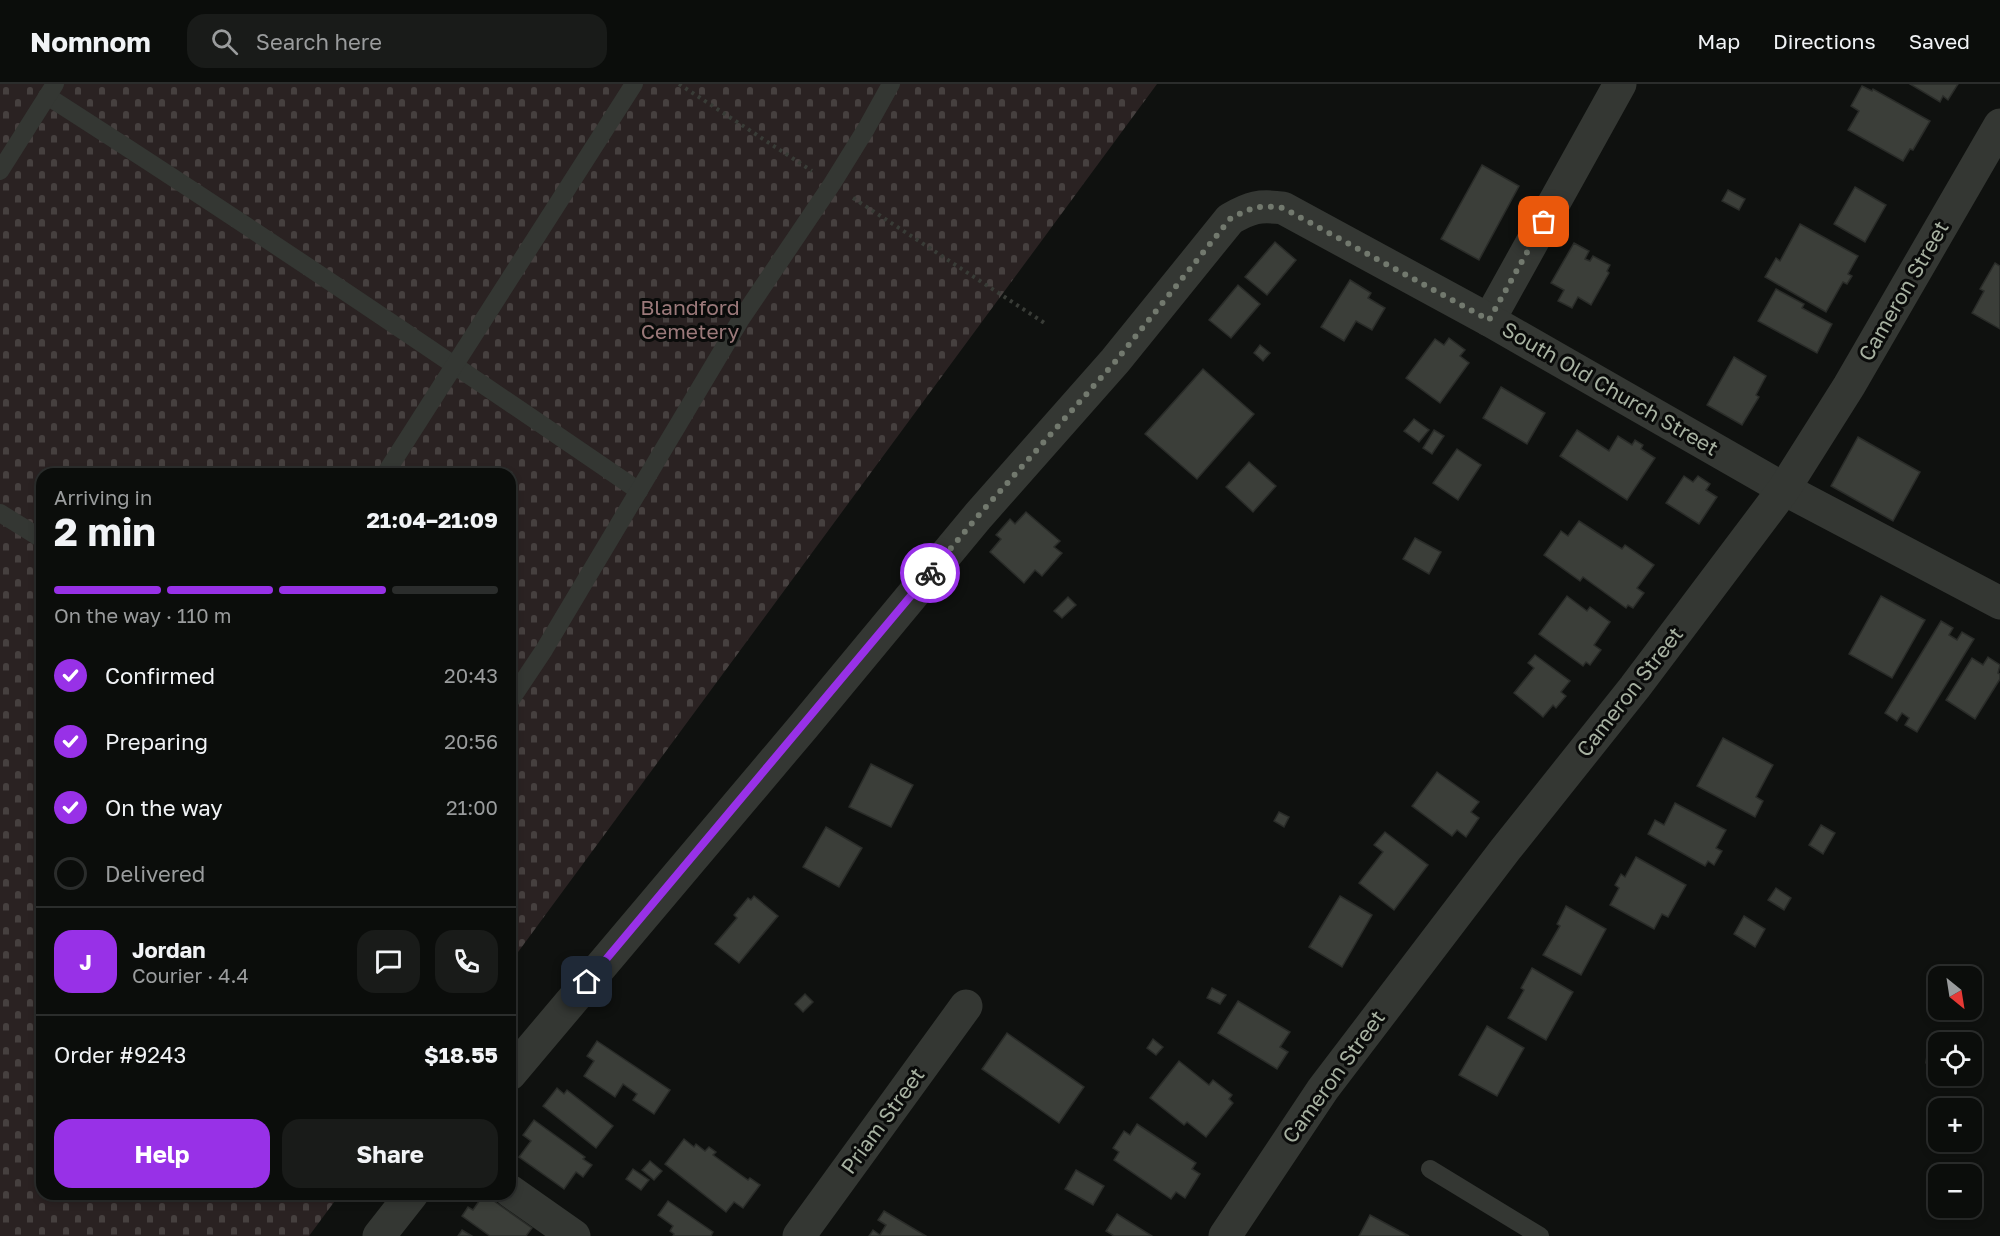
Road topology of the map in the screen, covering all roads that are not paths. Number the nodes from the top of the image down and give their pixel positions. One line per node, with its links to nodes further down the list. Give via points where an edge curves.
1 (634, 84): 8 (lane)
2 (891, 84): 11 (lane, via 831,184 741,319)
3 (1620, 84): 7 (street)
4 (51, 90): 6 (lane); 8 (lane)
5 (2000, 125): 10 (street, Cameron Street, via 1849,386)
6 (0, 171)
7 (1489, 320): 10 (street, South Old Church Street); 17 (street, South Old Church Street, via 1283,208 1247,209 1230,219 1115,362 978,516)
8 (454, 365): 9 (lane); 11 (lane)
9 (389, 468)
10 (1784, 489): 14 (street, South Old Church Street); 24 (street, Cameron Street, via 1323,1089)
11 (639, 490): 15 (lane)
12 (0, 513): 13 (lane)
13 (36, 535)
14 (2000, 603)
15 (516, 691)
16 (966, 1006): 23 (street, Priam Street)
17 (516, 1067)
18 (1430, 1169): 25 (lane)
19 (516, 1195): 22 (street)
20 (407, 1200): 21 (street)
21 (379, 1236)
22 (574, 1236)
23 (799, 1236)
24 (1225, 1236)
25 (1540, 1236)

